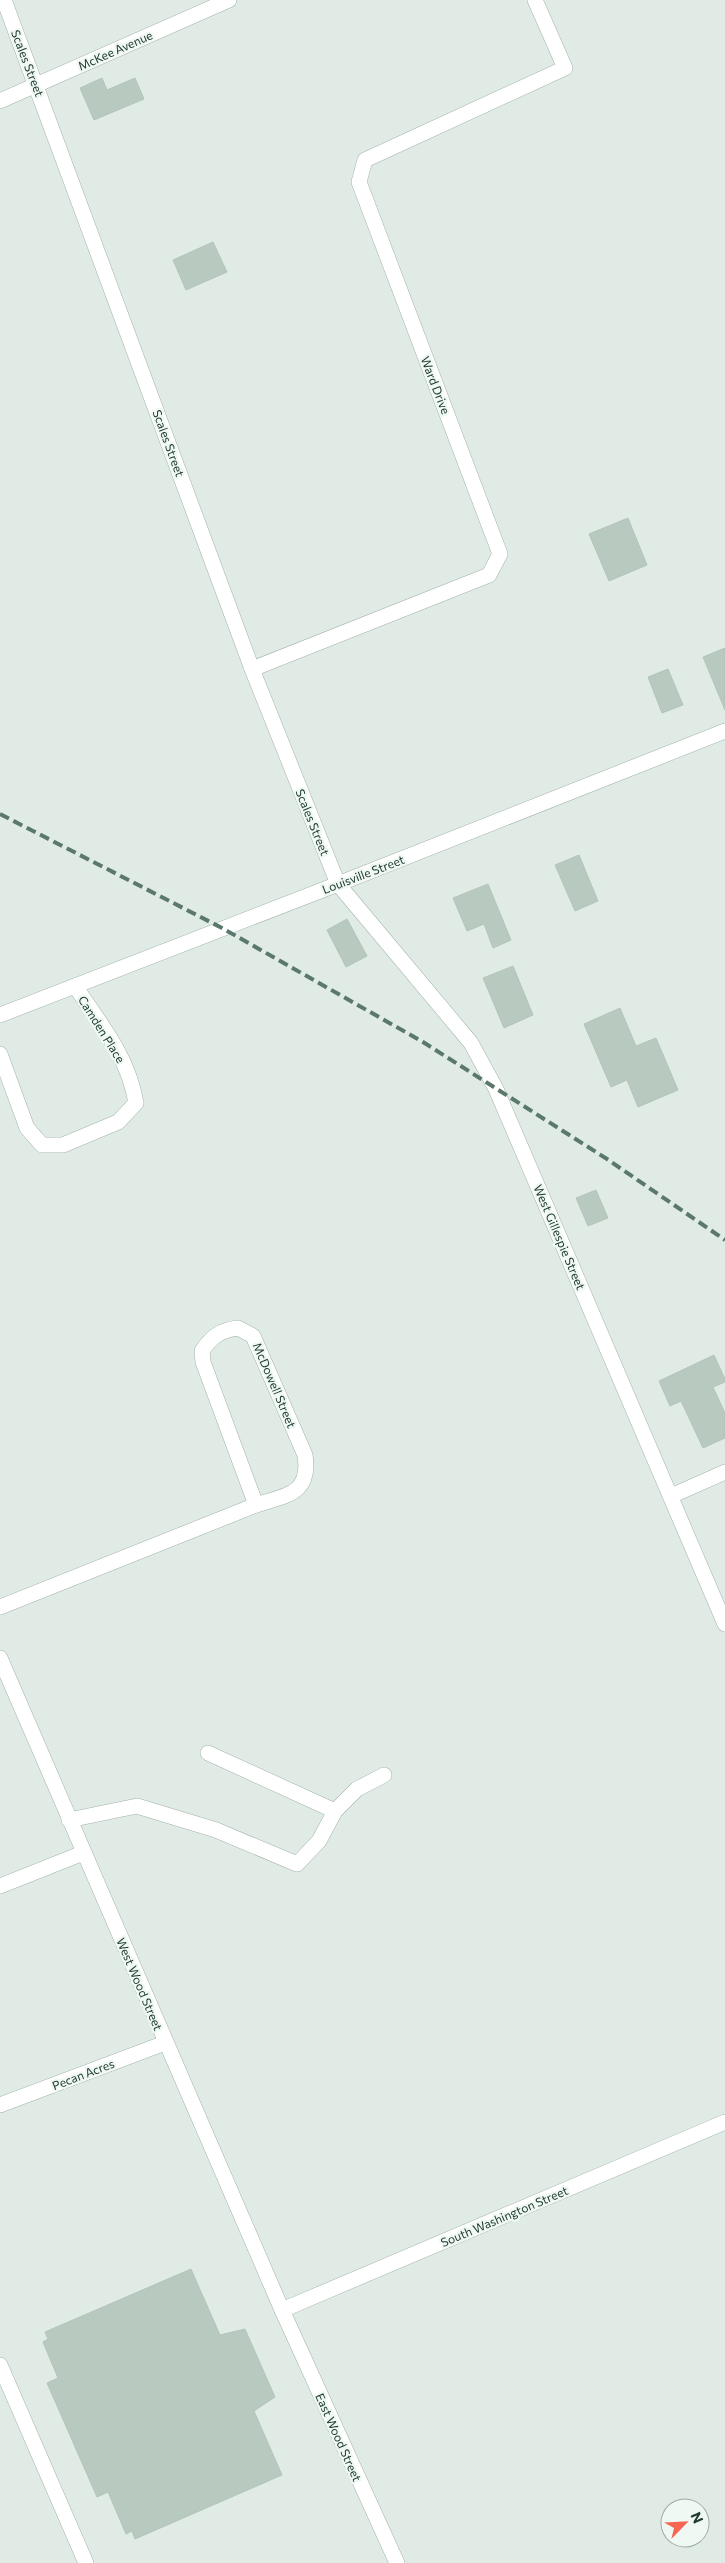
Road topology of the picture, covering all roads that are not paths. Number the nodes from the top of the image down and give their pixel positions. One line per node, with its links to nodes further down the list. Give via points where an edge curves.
1 (4, 0): 4 (street, Scales Street)
2 (230, 0): 4 (street, McKee Avenue)
3 (535, 0): 6 (street, Ward Drive, via 565,68 365,160 359,182 500,554 489,575)
4 (36, 84): 5 (street, McKee Avenue); 6 (street, Scales Street)
5 (0, 101)
6 (252, 669): 8 (street, Scales Street)
7 (725, 731): 8 (street, Louisville Street)
8 (338, 884): 9 (street, Louisville Street); 13 (street, West Gillespie Street, via 471,1043 496,1089)
9 (75, 986): 10 (street, Louisville Street); 11 (street, Camden Place, via 117,1047 132,1078 136,1103 118,1122 63,1145 42,1145 27,1128)
10 (0, 1015)
11 (0, 1054)
12 (725, 1472): 13 (street)
13 (671, 1496): 16 (street, West Gillespie Street)
14 (256, 1505): 14 (street, McDowell Street, via 288,1495 302,1486 308,1472 305,1455 253,1336 238,1328 225,1329 211,1338 202,1350 203,1362); 15 (street, McDowell Street)
15 (0, 1607)
16 (725, 1624)
17 (0, 1658): 21 (street, West Wood Street)
18 (208, 1753): 20 (street)
19 (384, 1775): 20 (street, via 357,1789)
20 (335, 1811): 21 (street, via 320,1841 298,1864 216,1830 137,1806)
21 (69, 1820): 22 (street, West Wood Street)
22 (83, 1853): 23 (street); 24 (street, West Wood Street)
23 (0, 1886)
24 (165, 2043): 25 (street, Pecan Acres); 27 (street, West Wood Street)
25 (0, 2106)
26 (725, 2122): 27 (street, South Washington Street)
27 (282, 2310): 30 (street, East Wood Street)
28 (0, 2365): 29 (street)
29 (86, 2563)
30 (397, 2563)

